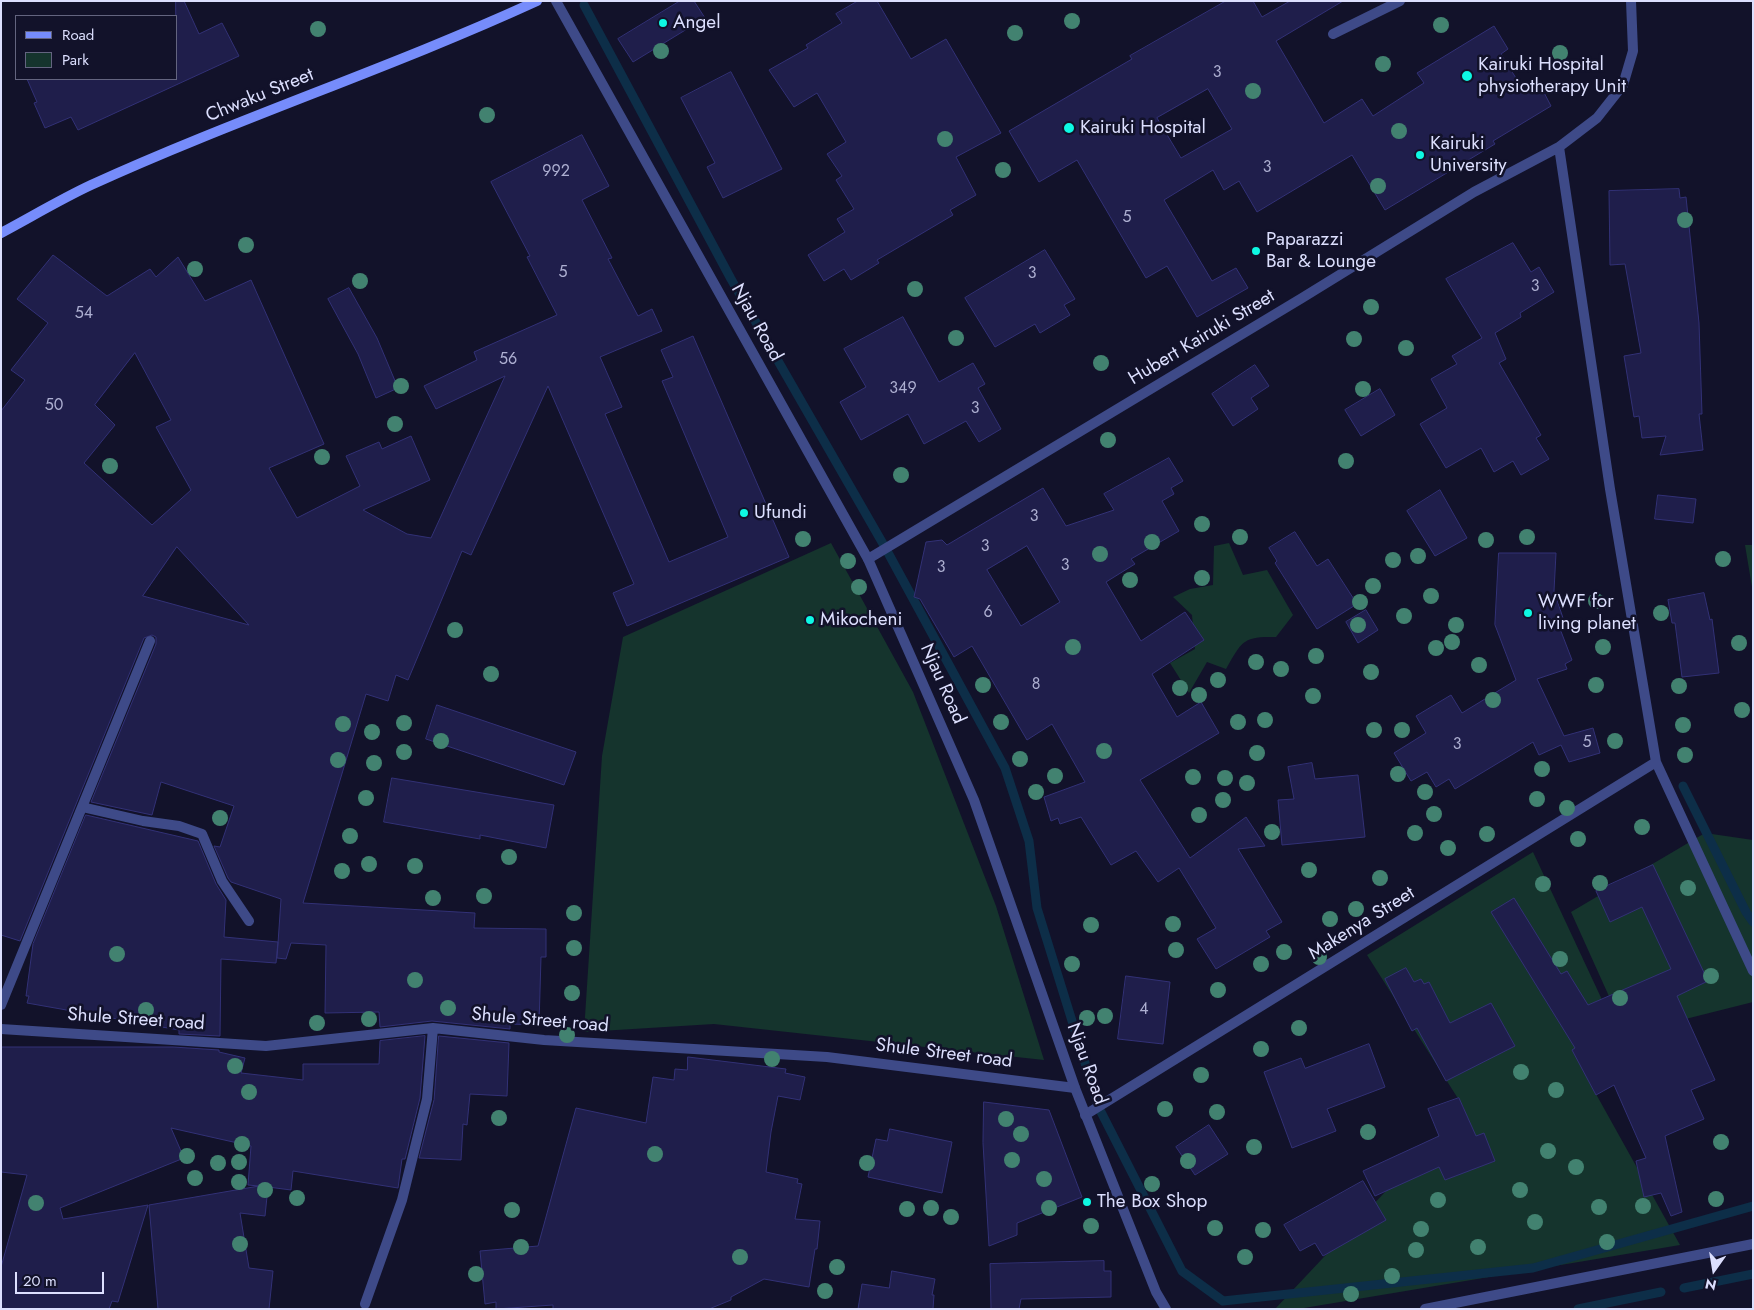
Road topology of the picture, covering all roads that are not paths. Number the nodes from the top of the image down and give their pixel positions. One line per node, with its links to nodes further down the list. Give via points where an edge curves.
1 (537, 1): 7 (main road, Chwaku Street, via 483,26 90,185)
2 (556, 1): 8 (street, Njau Road)
3 (1400, 1): 5 (street)
4 (1631, 1): 6 (street, Hubert Kairuki Street, via 1633,51 1623,85 1598,118)
5 (1333, 34)
6 (1559, 147): 8 (street, Hubert Kairuki Street, via 1474,192); 10 (street, via 1610,489)
7 (1, 233)
8 (868, 559): 17 (street, Njau Road, via 974,800)
9 (150, 641): 11 (street)
10 (1656, 762): 13 (street); 18 (street, Makenya Street)
11 (82, 807): 12 (street, via 179,826 202,834 222,881); 14 (street)
12 (249, 921)
13 (1753, 971)
14 (1, 1005)
15 (433, 1028): 16 (street, Shule Street road, via 266,1046); 17 (street, Shule Street road, via 554,1041 827,1058); 20 (street, via 427,1099 402,1200)
16 (1, 1029)
17 (1075, 1088): 18 (street, Njau Road)
18 (1086, 1115): 21 (street, Njau Road, via 1156,1292)
19 (1753, 1244): 22 (street)
20 (365, 1304)
21 (1166, 1309)
22 (1425, 1309)

